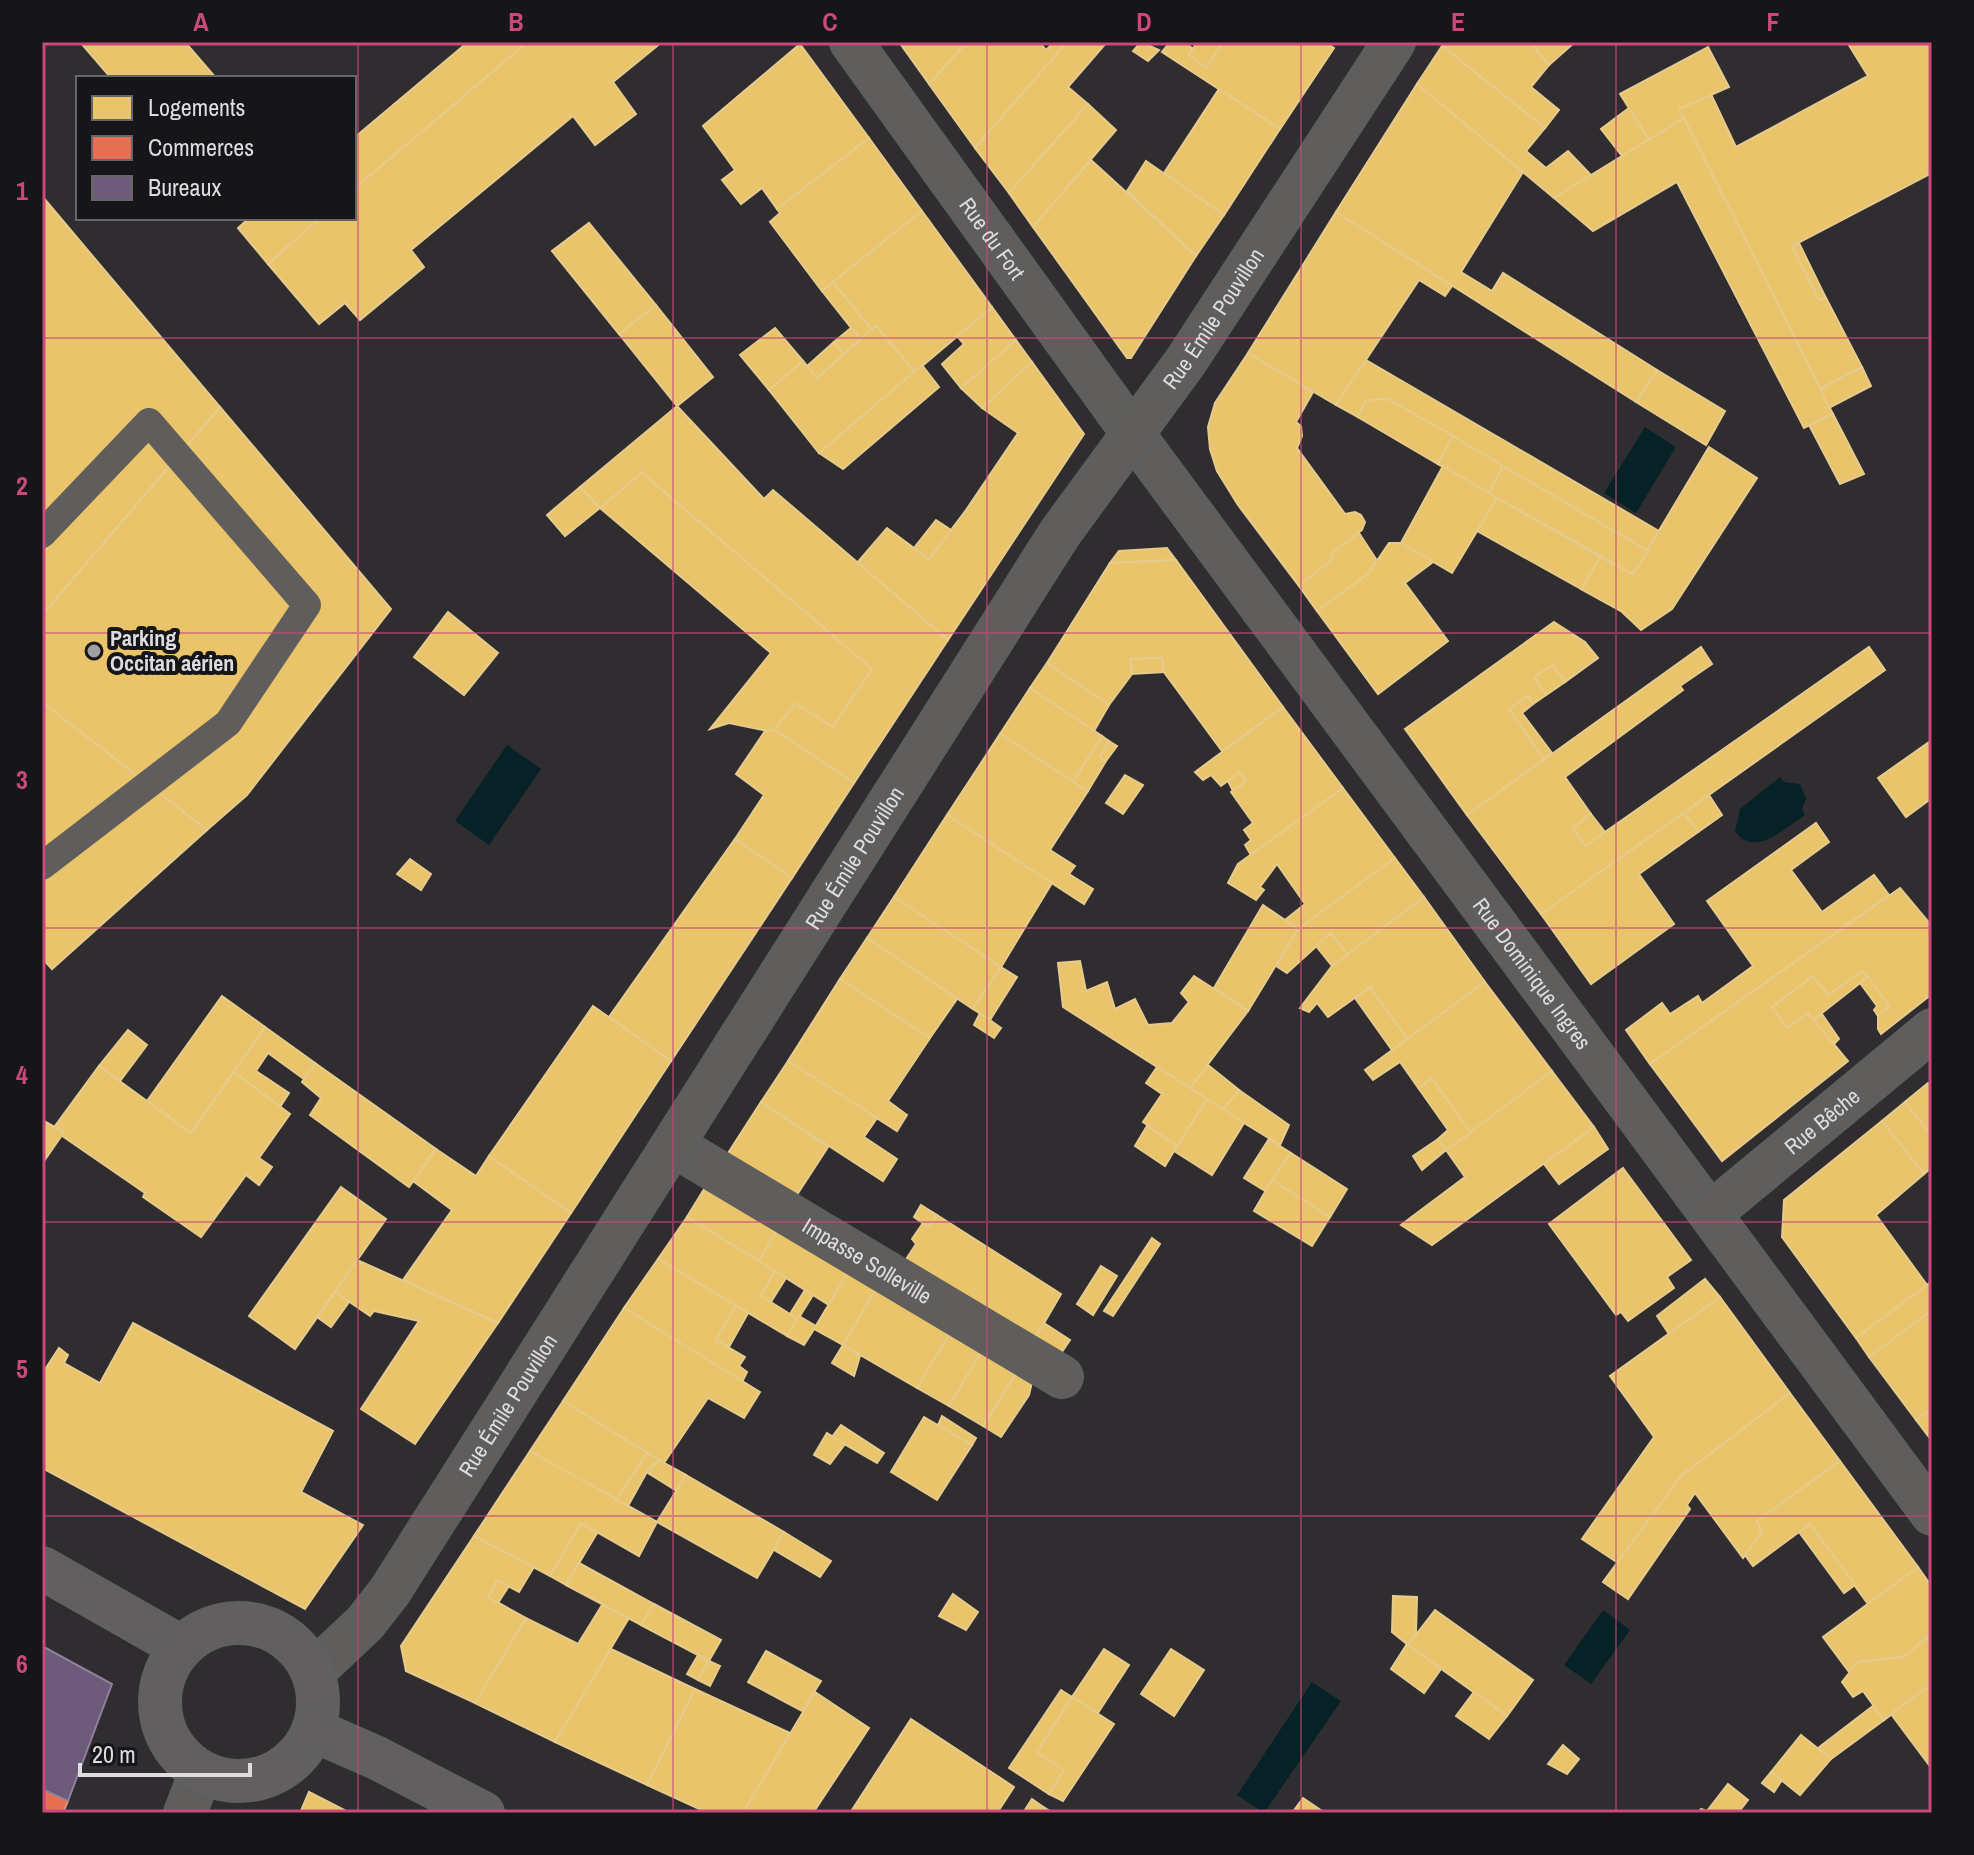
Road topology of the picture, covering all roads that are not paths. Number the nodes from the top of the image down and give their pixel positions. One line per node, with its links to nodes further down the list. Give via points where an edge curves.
1 (851, 42): 3 (street, Rue du Fort)
2 (1394, 42): 3 (street, Rue Émile Pouvillon)
3 (1133, 434): 7 (street, Rue Émile Pouvillon, via 1060,533); 8 (street, Rue Dominique Ingres)
4 (42, 534): 5 (lane, via 149,422 307,605 228,723)
5 (42, 866)
6 (1932, 1030): 8 (street, Rue Bêche)
7 (673, 1145): 9 (street, Impasse Solleville); 13 (street, Rue Émile Pouvillon, via 390,1591)
8 (1711, 1213): 10 (street, Rue Dominique Ingres)
9 (1062, 1377)
10 (1932, 1514)
11 (42, 1568): 12 (main road)
12 (181, 1647): 13 (main road, via 202,1631 253,1624 278,1632); 15 (main road, via 167,1667 160,1715 182,1757)
13 (313, 1672): 14 (main road, via 318,1711)
14 (313, 1730): 15 (main road, via 286,1766 266,1777 244,1782); 17 (main road)
15 (201, 1772): 16 (street)
16 (185, 1813)
17 (483, 1813)

